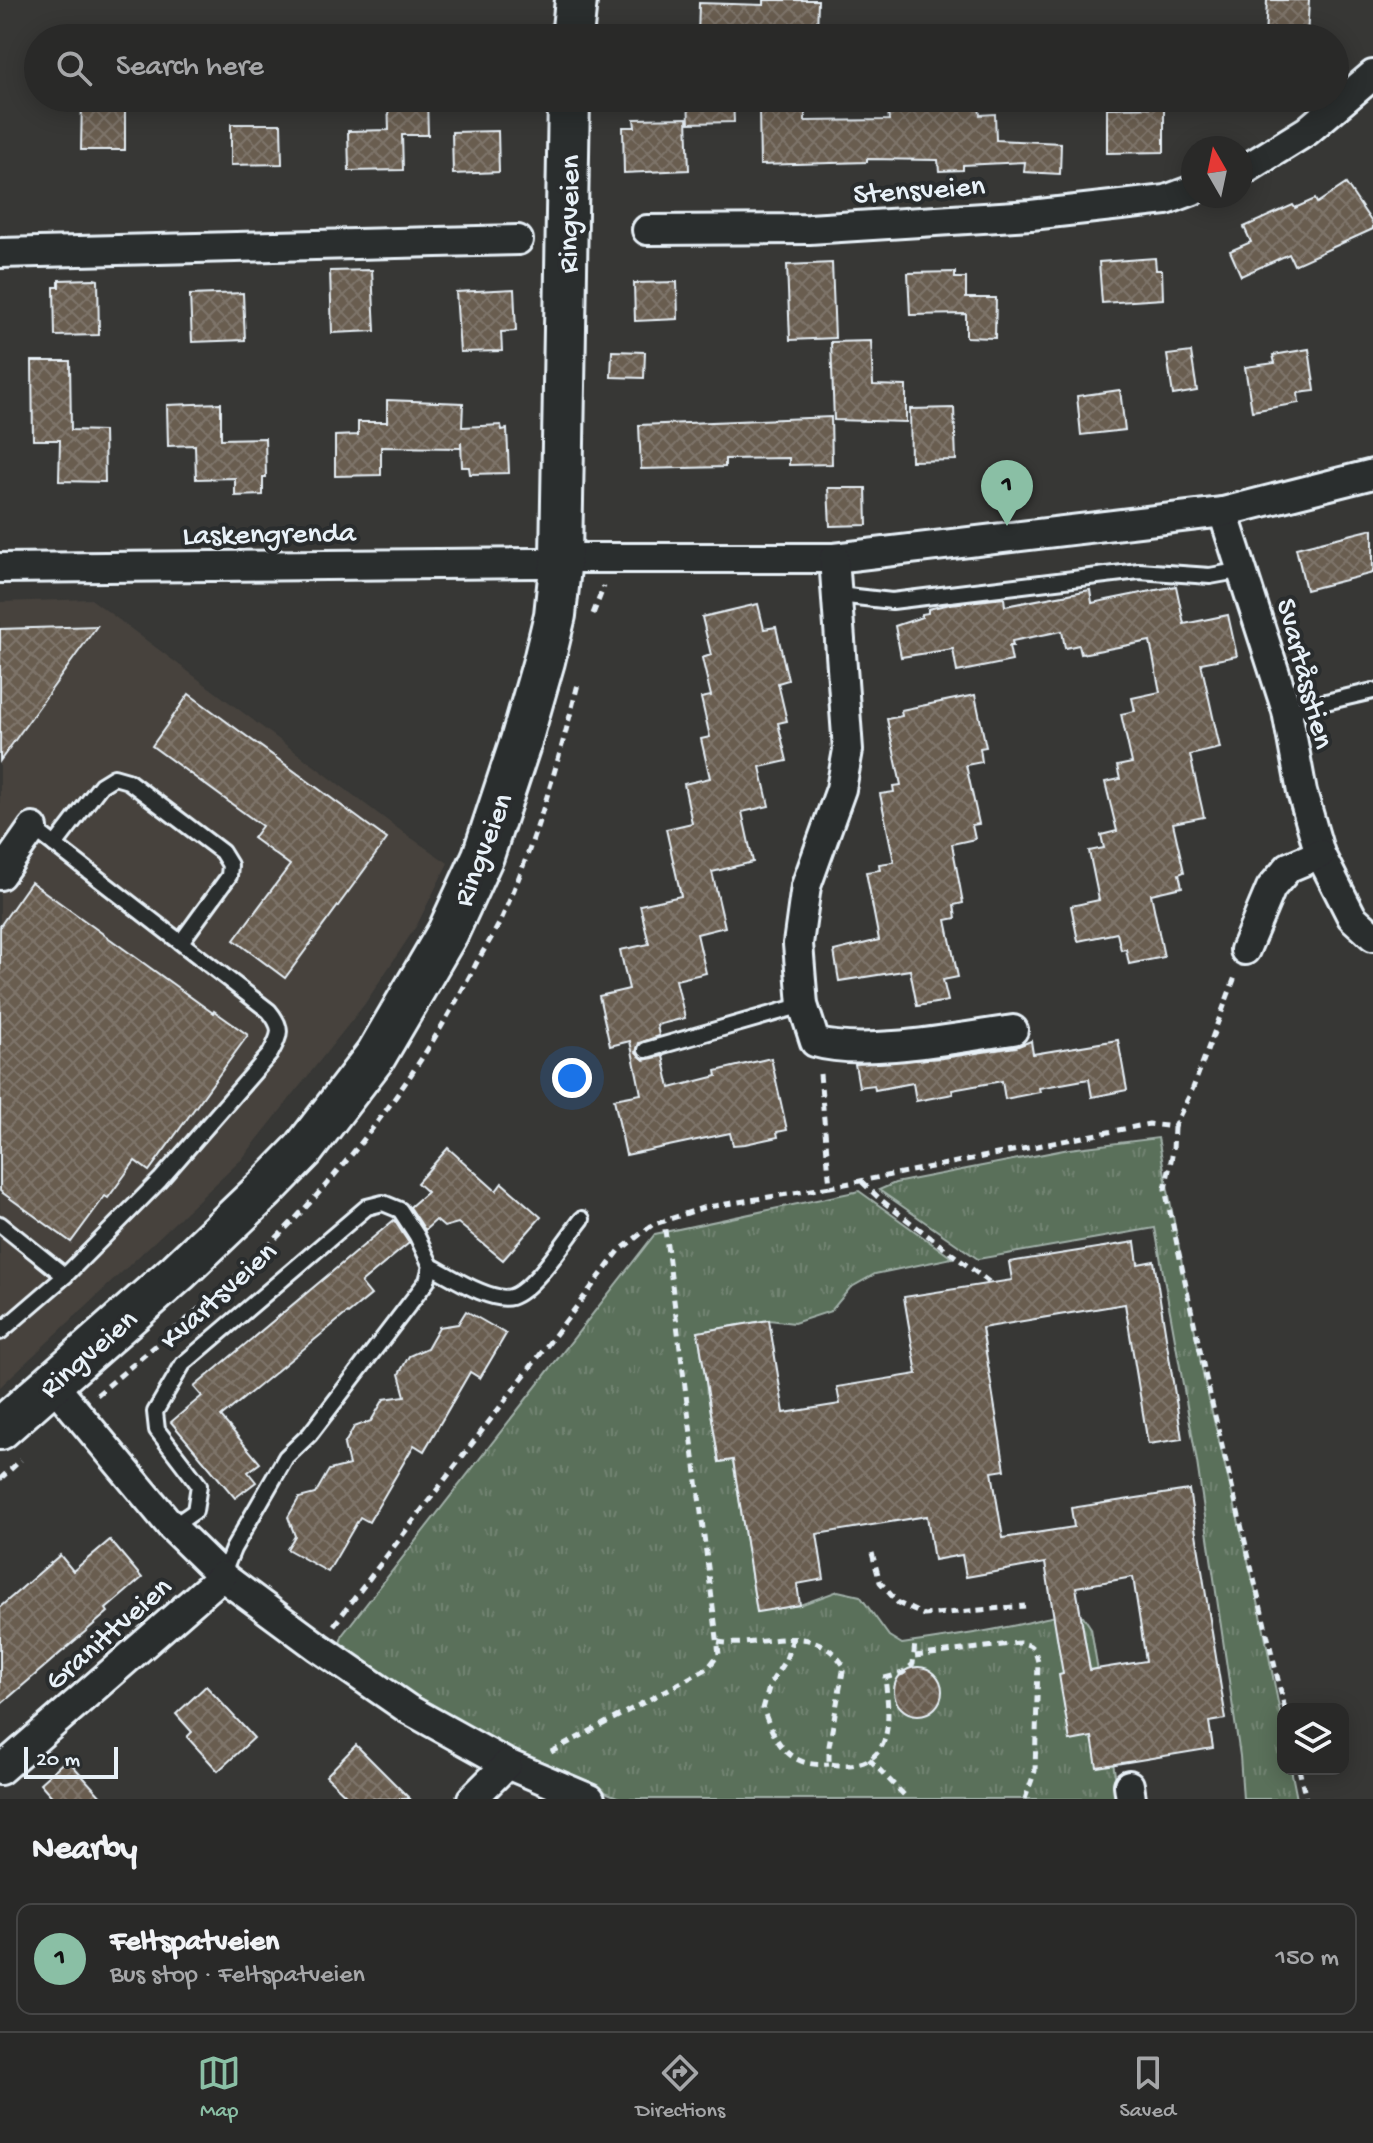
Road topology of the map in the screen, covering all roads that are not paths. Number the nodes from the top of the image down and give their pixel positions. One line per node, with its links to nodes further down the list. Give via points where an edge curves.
1 (576, 0): 2 (main road)
2 (573, 24)
3 (1373, 75): 4 (street)
4 (1349, 95)
5 (568, 112): 15 (main road, Ringveien)
6 (1329, 112): 7 (street)
7 (1253, 165)
8 (1181, 194): 9 (street, Stensveien, via 1031,215 809,229)
9 (647, 230)
10 (518, 240): 11 (street)
11 (0, 253)
12 (1373, 474): 13 (street, Laskengrenda)
13 (1223, 512): 14 (street, Laskengrenda); 17 (street, Svartåsstien)
14 (834, 558): 15 (street, Laskengrenda); 18 (street)
15 (550, 560): 16 (street, Laskengrenda); 35 (main road, Ringveien, via 555,615 521,741 483,856 412,996 376,1055 303,1150 231,1223)
16 (0, 568)
17 (1243, 570): 18 (lane, via 1210,576 1139,571 892,601); 20 (street, Svartåsstien)
18 (838, 595): 27 (street, via 848,750 841,789 806,886 798,944)
19 (1373, 691): 20 (lane)
20 (1287, 711): 22 (street, Svartåsstien)
21 (44, 836): 23 (street); 25 (lane); 25 (lane, via 114,777 128,781 222,852 230,865 229,876)
22 (1320, 854): 24 (street, Svartåsstien, via 1352,917); 26 (street, via 1289,867 1271,888)
23 (2, 870)
24 (1373, 936)
25 (181, 942): 33 (lane, via 269,1011 280,1036 160,1180)
26 (1245, 950)
27 (803, 1005): 28 (street, via 815,1042 829,1047 922,1043); 29 (lane)
28 (1013, 1030)
29 (646, 1050)
30 (582, 1219): 32 (lane, via 527,1287 510,1298 491,1296)
31 (0, 1224): 33 (lane)
32 (431, 1266): 37 (lane, Kvartsveien, via 400,1210 383,1203 367,1207 183,1364 155,1412 157,1430 199,1485 195,1511); 38 (lane, via 427,1281 310,1434 286,1457)
33 (65, 1276): 34 (lane)
34 (0, 1332)
35 (52, 1383): 36 (main road, Ringveien); 37 (street)
36 (0, 1429)
37 (172, 1527): 38 (street)
38 (222, 1576): 39 (street, via 408,1709); 40 (street, Granittveien)
39 (516, 1768): 41 (street); 42 (street)
40 (0, 1770)
41 (472, 1799)
42 (590, 1799)

